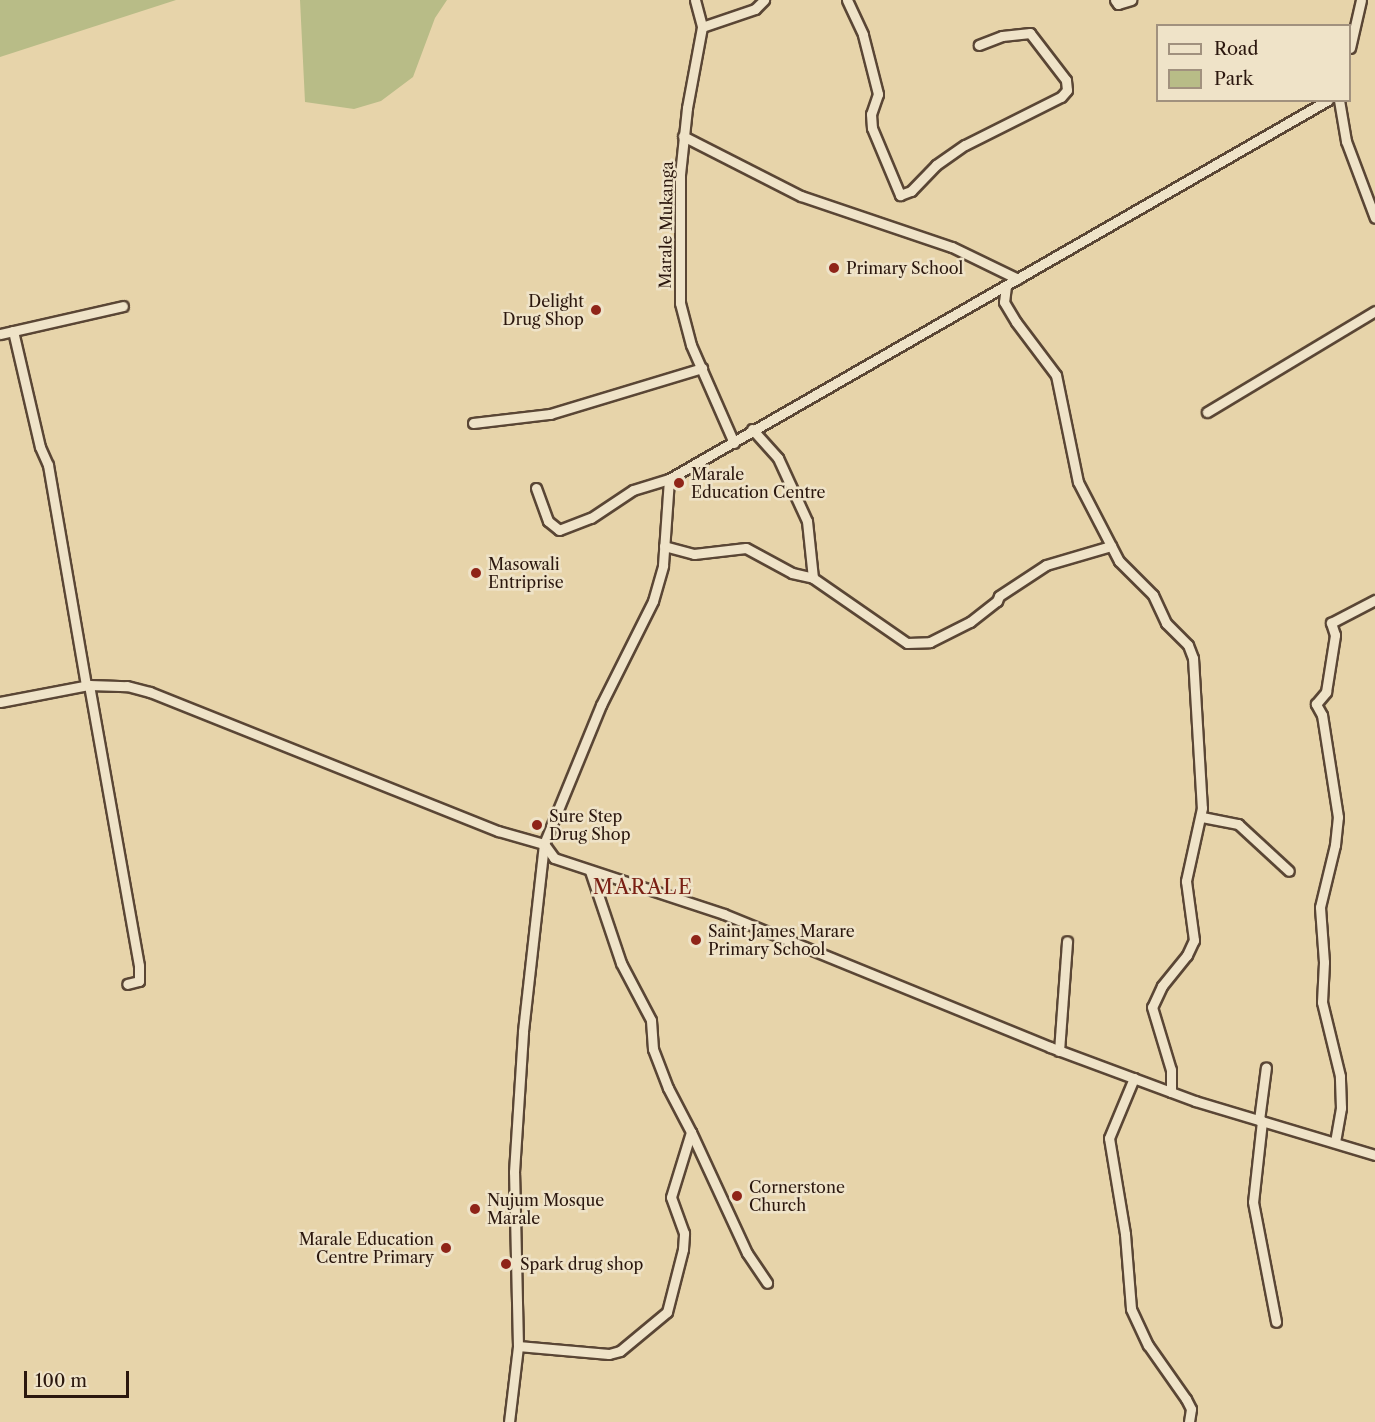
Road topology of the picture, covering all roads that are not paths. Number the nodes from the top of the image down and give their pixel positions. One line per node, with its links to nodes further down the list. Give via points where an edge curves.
1 (695, 0): 7 (street, Marale Mukanga)
2 (764, 0): 7 (street, via 755,9)
3 (847, 0): 9 (street, via 866,42 878,94 871,114 872,128 900,195 911,191 936,165 965,145 1005,121 1061,97 1067,90 1066,80 1030,33 1002,36)
4 (1115, 0): 5 (street, via 1118,4)
5 (1131, 0)
6 (1361, 0): 8 (street)
7 (702, 27): 12 (street, Marale Mukanga)
8 (1351, 44)
9 (979, 45)
10 (1325, 102): 14 (street)
11 (1339, 102): 13 (street, via 1346,141)
12 (683, 136): 14 (street, via 801,196 952,247); 20 (street, Marale Mukanga, via 680,303)
13 (1375, 218)
14 (1018, 279): 15 (street)
15 (1006, 286): 23 (street); 28 (street, via 1004,302 1056,375 1078,482)
16 (123, 306): 18 (street)
17 (1375, 311): 21 (street)
18 (14, 331): 19 (street); 31 (street, via 40,447 48,465)
19 (0, 334)
20 (702, 368): 22 (street, via 550,414); 24 (street, Marale Mukanga)
21 (1207, 412)
22 (473, 423)
23 (752, 429): 24 (street); 29 (street, via 778,458 807,521)
24 (734, 442): 25 (street)
25 (669, 479): 26 (street, via 633,490 591,518 559,530 548,521); 27 (street)
26 (536, 488)
27 (664, 546): 29 (street, via 694,554 746,548 792,573); 34 (street, via 653,601 601,705)
28 (1111, 546): 29 (street, via 1046,566 999,596 977,618 919,645 900,640); 33 (street, via 1122,564 1148,588 1166,623 1191,651)
29 (813, 578)
30 (1375, 600): 45 (street, via 1331,623 1335,634 1326,692 1316,704 1322,715 1338,817 1320,906 1322,1002 1340,1076 1341,1108)
31 (88, 685): 32 (street); 34 (street, via 127,686 150,692 498,831); 38 (street, via 139,966 139,981)
32 (0, 702)
33 (1202, 817): 36 (street, via 1238,824); 42 (street, via 1186,881 1193,946 1162,986 1152,1007 1171,1070)
34 (544, 844): 35 (street, via 555,858); 49 (street, via 523,1031 514,1172)
35 (590, 871): 39 (street, via 724,914); 44 (street, via 621,963 651,1020 653,1049 664,1078)
36 (1289, 871)
37 (1067, 941): 39 (street)
38 (127, 984)
39 (1059, 1051): 41 (street)
40 (1266, 1067): 43 (street)
41 (1134, 1078): 42 (street); 51 (street, via 1109,1138 1125,1234 1131,1309 1148,1345 1186,1398 1191,1409)
42 (1171, 1092): 43 (street)
43 (1261, 1120): 45 (street); 48 (street, via 1253,1202)
44 (691, 1132): 47 (street, via 747,1253); 49 (street, via 672,1185 671,1197 684,1233 667,1312 620,1351 609,1354)
45 (1335, 1142): 46 (street)
46 (1375, 1155)
47 (767, 1283)
48 (1276, 1322)
49 (518, 1346): 50 (street)
50 (509, 1422)
51 (1188, 1422)

